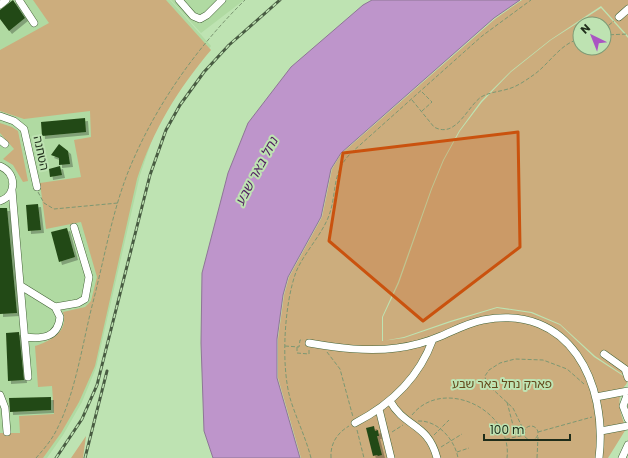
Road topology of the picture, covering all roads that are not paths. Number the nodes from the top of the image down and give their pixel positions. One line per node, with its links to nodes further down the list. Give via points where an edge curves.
1 (6, 0): 5 (street)
2 (19, 0): 8 (street)
3 (179, 0): 4 (street, via 197,19 202,19)
4 (222, 0)
5 (0, 5)
6 (628, 9): 7 (street)
7 (619, 17)
8 (34, 23)
9 (0, 116): 11 (street, הטחנה, via 18,123 24,129)
10 (0, 166): 12 (street, via 8,170 12,176)
11 (37, 186)
12 (12, 190): 13 (street, via 7,198); 15 (street)
13 (0, 201)
14 (74, 227): 16 (street, via 89,277 85,299 78,303)
15 (20, 286): 16 (street); 17 (street)
16 (55, 307): 17 (street, via 60,317 56,331 43,338)
17 (25, 337): 21 (street)
18 (433, 339): 19 (street, via 384,349 352,349); 25 (street, via 482,320 521,318 538,323 554,331 580,357 589,374); 26 (street, via 426,357 413,377)
19 (309, 343)
20 (604, 354): 22 (street, via 625,369)
21 (28, 377)
22 (628, 378)
23 (628, 392): 25 (street); 28 (street, via 623,406)
24 (0, 395): 32 (street, via 5,408)
25 (596, 397): 31 (street)
26 (390, 401): 27 (street); 34 (street, via 398,413 418,427 430,440)
27 (379, 409): 29 (street); 35 (street)
28 (628, 419)
29 (355, 423)
30 (628, 426): 31 (street)
31 (601, 431): 36 (street)
32 (7, 432)
33 (628, 444): 37 (street)
34 (436, 454)
35 (391, 458)
36 (599, 458)
37 (622, 458)

